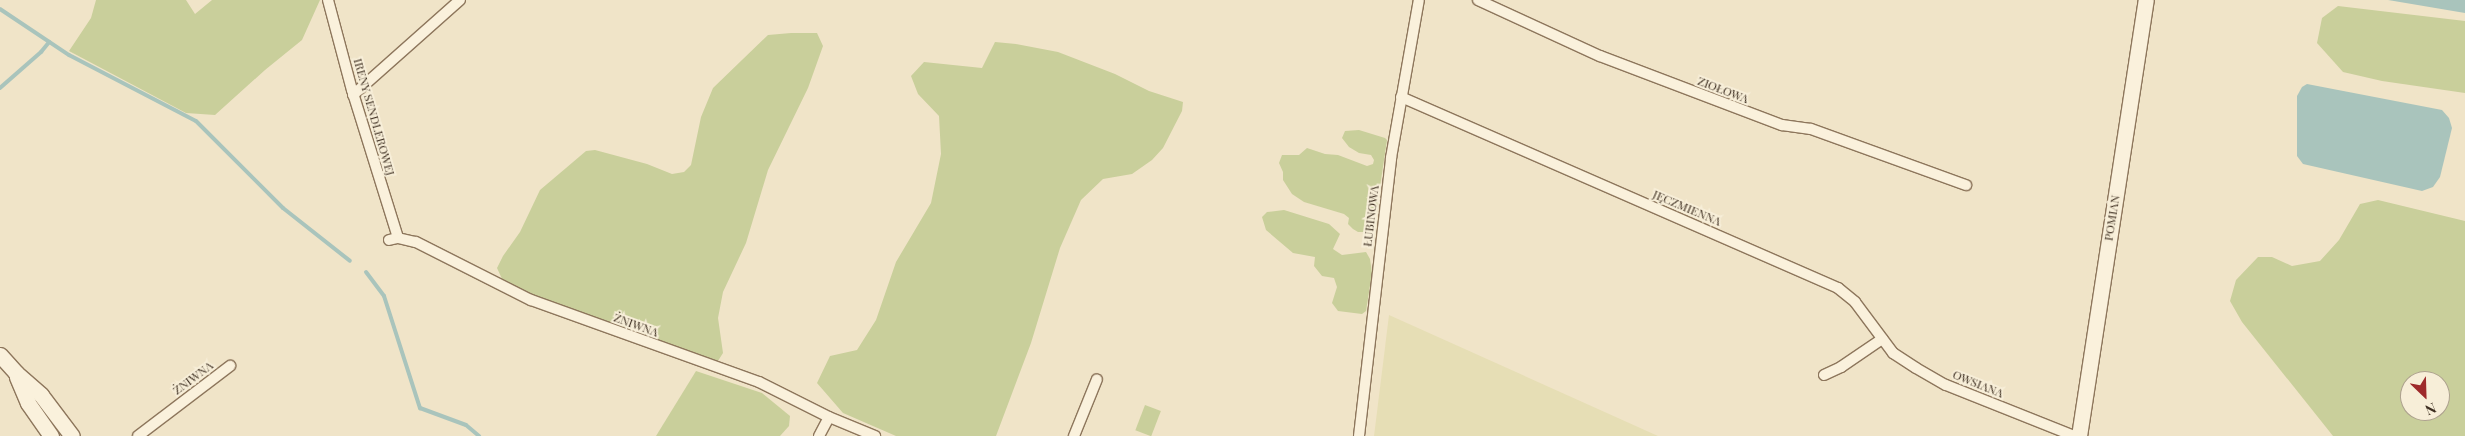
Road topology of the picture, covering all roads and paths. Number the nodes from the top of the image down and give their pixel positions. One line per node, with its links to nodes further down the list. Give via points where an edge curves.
1 (460, 0): 6 (street)
2 (1419, 0): 7 (street, ŁUBINOWA)
3 (1478, 0): 8 (street, ZIOŁOWA, via 1600,56 1782,125 1811,128)
4 (2146, 0): 25 (street, POMIAN)
5 (330, 1): 6 (street, IRENY SENDLEROWEJ)
6 (353, 95): 9 (street, IRENY SENDLEROWEJ)
7 (1401, 97): 10 (street, JĘCZMIENNA, via 1838,288 1855,302); 23 (street, ŁUBINOWA)
8 (1966, 185)
9 (393, 239): 16 (street, ŻNIWNA, via 416,242 531,300 759,382)
10 (1882, 339): 14 (street); 24 (street, OWSIANA, via 1893,353 1946,384)
11 (0, 354): 13 (street)
12 (230, 366): 19 (street, ŻNIWNA)
13 (16, 373): 17 (street, via 28,403); 18 (street, via 41,395)
14 (1824, 375)
15 (1097, 379): 22 (street)
16 (829, 417): 20 (street); 21 (street, ŻNIWNA)
17 (51, 436)
18 (72, 436)
19 (138, 436)
20 (819, 436)
21 (875, 436)
22 (1074, 436)
23 (1359, 436)
24 (2074, 436)
25 (2079, 436)

